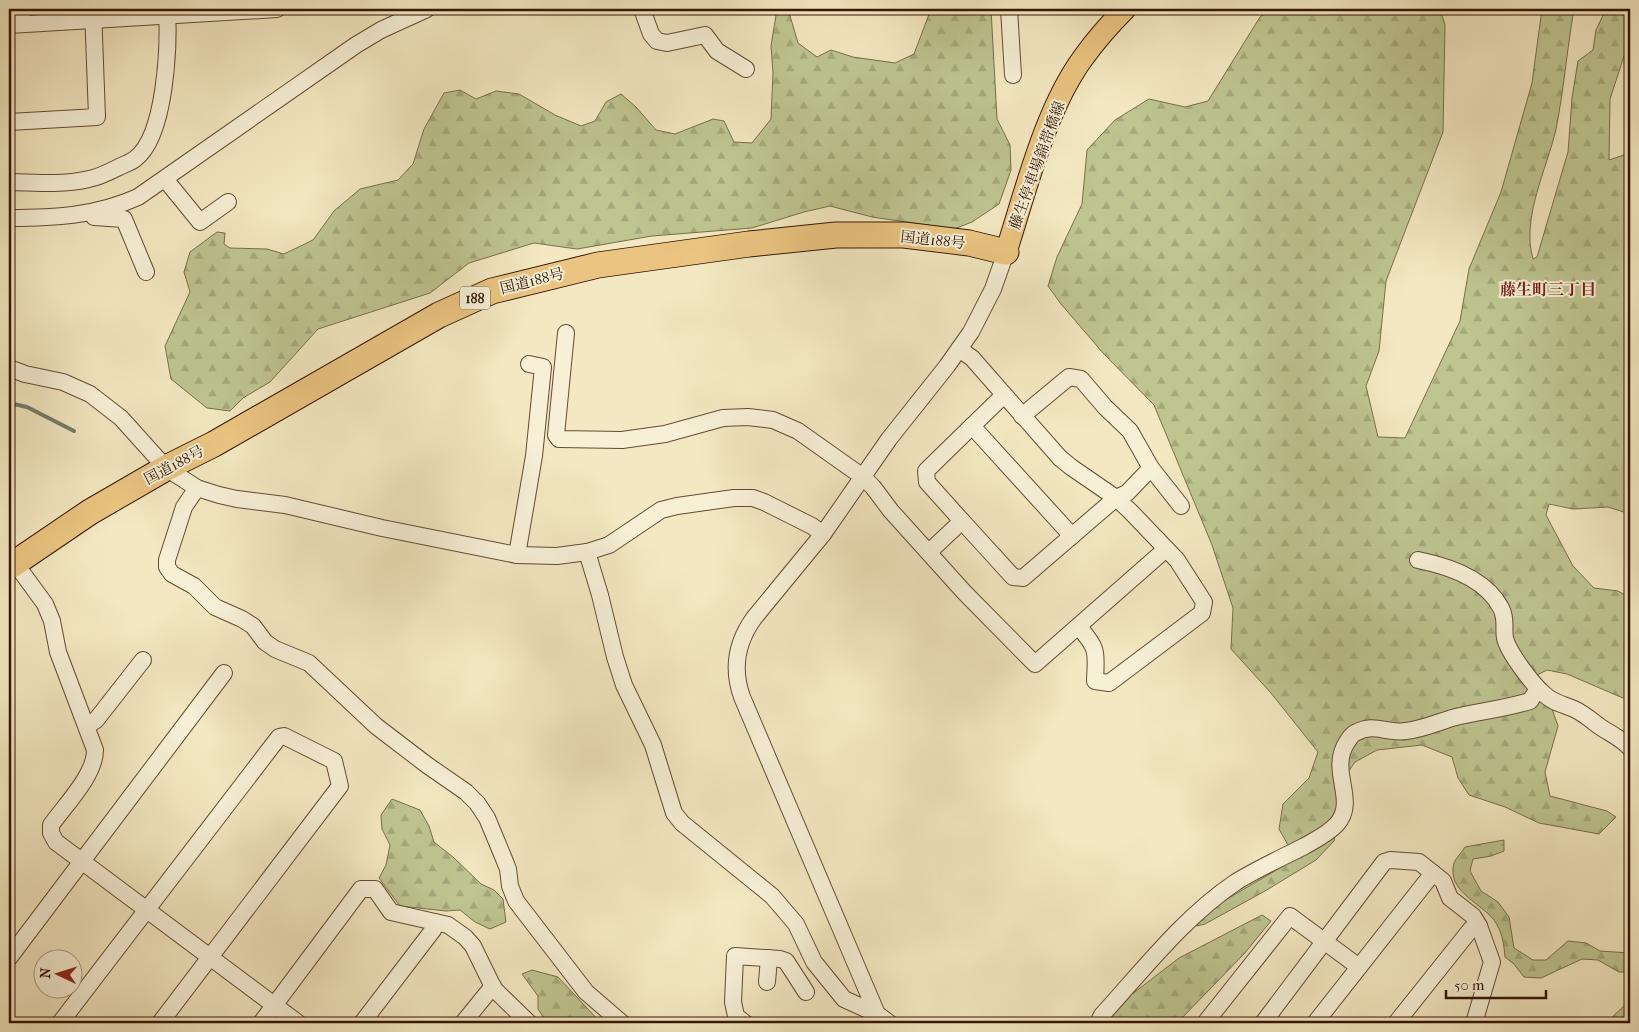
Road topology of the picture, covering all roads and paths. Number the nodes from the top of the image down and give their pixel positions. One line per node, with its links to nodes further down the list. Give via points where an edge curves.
1 (277, 9): 6 (street)
2 (427, 9): 13 (street, via 356,45)
3 (642, 9): 10 (street, via 657,41 667,43 705,35 718,51)
4 (1009, 9): 11 (street)
5 (1125, 9): 18 (main road, 藤生停車場錦帯橋線, via 1082,59 1060,98 1045,132)
6 (242, 10): 7 (street)
7 (167, 12): 8 (street); 14 (street, via 163,90 148,144 135,159 90,179)
8 (94, 14): 9 (street); 12 (street, via 97,117)
9 (17, 19)
10 (746, 69)
11 (1013, 75)
12 (9, 122)
13 (165, 179): 15 (street, via 200,222); 16 (street, via 131,200)
14 (9, 182)
15 (228, 202)
16 (87, 214): 17 (street); 19 (street, via 89,217 124,219)
17 (9, 218)
18 (1006, 252): 21 (street, via 993,289); 27 (highway, 国道188号 / 188, via 969,243 904,235 836,236 749,244 555,274 492,291 439,315 214,444)
19 (146, 272)
20 (566, 333): 29 (street, via 556,435 559,439 622,440 664,434 723,418 773,420 798,431)
21 (959, 349): 24 (street, via 972,358); 29 (street)
22 (528, 364): 39 (street, via 543,367 534,456)
23 (9, 368): 27 (street, via 63,382 90,394 121,418)
24 (1004, 395): 25 (street); 26 (street)
25 (1022, 416): 28 (street, via 1069,377 1081,379 1130,431); 31 (street, via 1071,467)
26 (972, 426): 33 (street, via 926,471 926,482); 35 (street)
27 (166, 468): 30 (street); 41 (highway, 国道188号 / 188, via 90,512)
28 (1151, 468): 31 (street, via 1127,493); 32 (street)
29 (863, 477): 34 (street); 38 (street)
30 (197, 488): 39 (street); 72 (street, via 184,507 167,560 172,574 194,586 215,607 253,626 275,649 309,663 376,726 466,792 487,818 508,869 516,901 586,992)
31 (1116, 498): 35 (street); 36 (street)
32 (1181, 506)
33 (962, 521): 35 (street, via 1013,578 1023,578); 38 (street)
34 (823, 534): 37 (street, via 764,502 753,498 734,498 660,510 609,545); 64 (street, via 747,628 738,650 736,674 742,697 861,980)
35 (1072, 536)
36 (1166, 549): 42 (street); 42 (street, via 1177,560 1204,602 1202,613 1108,683 1095,681 1096,652)
37 (587, 552): 39 (street, via 556,556); 53 (street, via 615,658 653,744 674,813 772,896)
38 (930, 552): 42 (street, via 964,592 1035,664)
39 (517, 555)
40 (1418, 560): 45 (street, via 1470,577 1486,589 1506,621 1505,638 1510,651)
41 (12, 565): 46 (street, via 45,604 58,652)
42 (1079, 627)
43 (144, 660): 46 (street, via 96,720)
44 (224, 673): 48 (street)
45 (1538, 689): 47 (street, via 1556,703 1583,713); 74 (street, via 1530,701 1504,709 1459,716 1404,732 1369,727 1352,734 1342,750 1339,764 1346,803 1344,814 1336,824 1321,837 1237,882 1210,902 1173,936)
46 (86, 726): 48 (street, via 95,759 89,773 52,825 51,833 56,842)
47 (1630, 748)
48 (82, 860): 50 (street); 55 (street)
49 (1433, 873): 52 (street, via 1442,881 1450,898 1473,916); 54 (street, via 1420,862 1384,862); 59 (street)
50 (147, 910): 56 (street); 56 (street, via 279,737 284,736 334,761 340,786); 65 (street)
51 (435, 922): 61 (street, via 448,925 465,937); 63 (street, via 391,912 375,889 361,889); 69 (street, via 433,930)
52 (1479, 926): 78 (street, via 1471,929); 79 (street, via 1492,962)
53 (802, 936): 58 (street); 64 (street, via 814,962 844,999)
54 (1324, 941): 59 (street); 75 (street, via 1290,916); 76 (street)
55 (9, 958)
56 (210, 958): 63 (street); 66 (street)
57 (769, 958): 58 (street); 60 (street); 73 (street, via 735,956 732,1002 736,1016)
58 (786, 961): 62 (street)
59 (1359, 967): 77 (street)
60 (768, 982)
61 (493, 986): 70 (street); 71 (street)
62 (806, 992)
63 (274, 1006): 67 (street); 68 (street)
64 (883, 1019)
65 (60, 1023)
66 (160, 1023)
67 (261, 1023)
68 (298, 1023)
69 (362, 1023)
70 (462, 1023)
71 (529, 1023)
72 (622, 1023)
73 (745, 1023)
74 (1098, 1023)
75 (1204, 1023)
76 (1263, 1023)
77 (1315, 1023)
78 (1396, 1023)
79 (1474, 1023)

